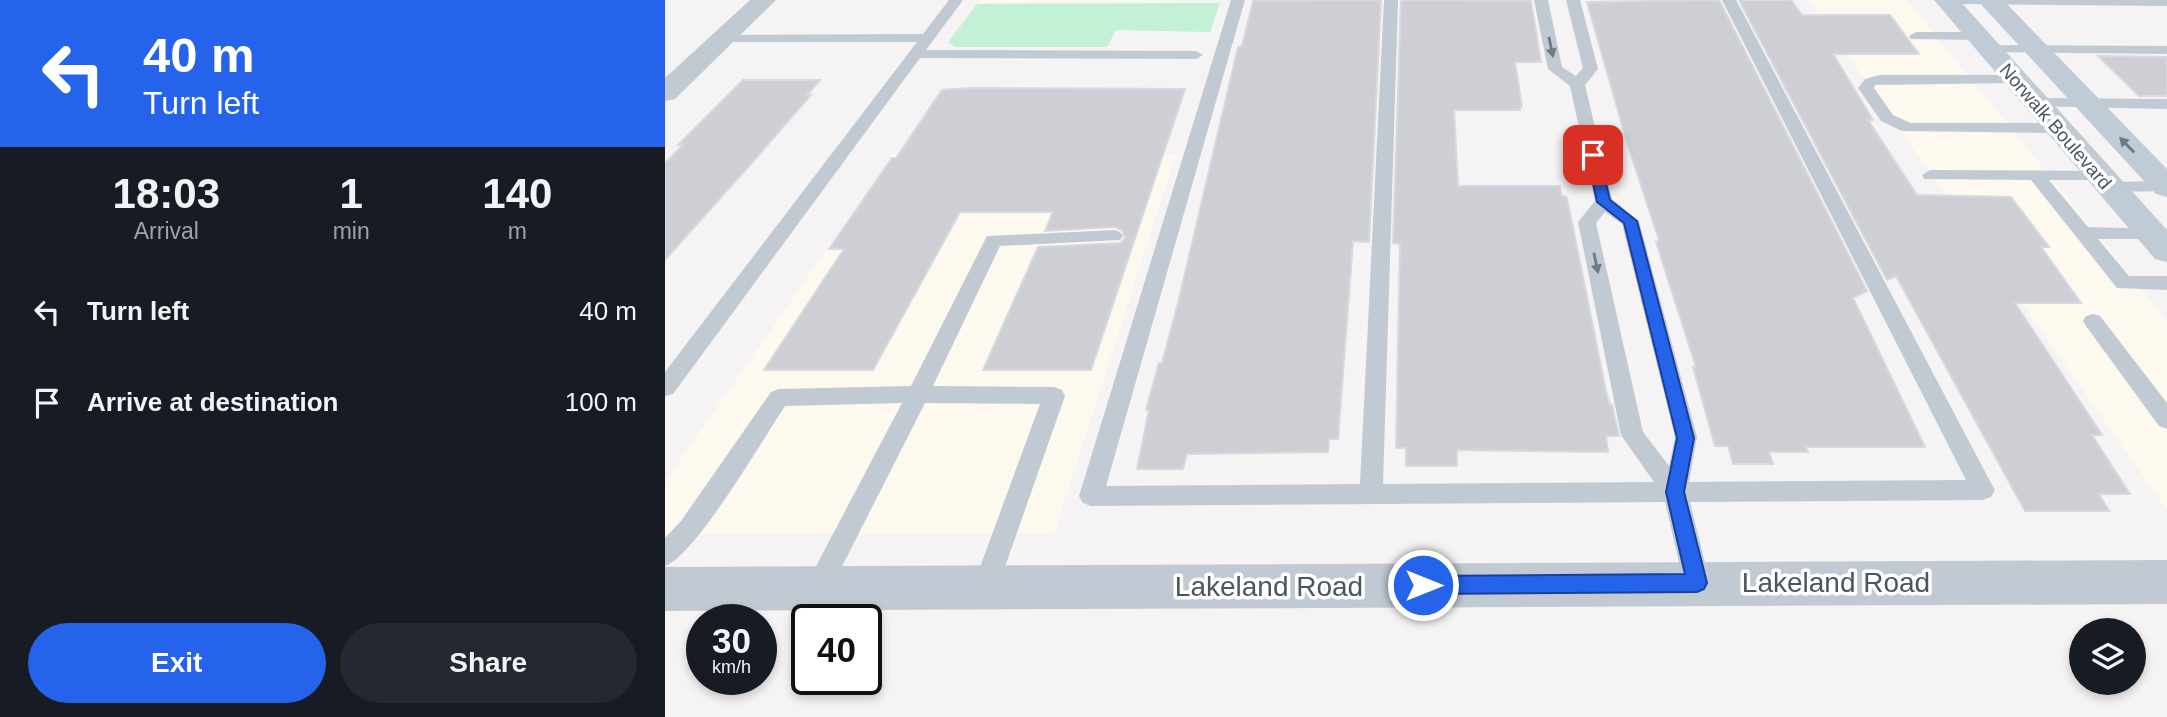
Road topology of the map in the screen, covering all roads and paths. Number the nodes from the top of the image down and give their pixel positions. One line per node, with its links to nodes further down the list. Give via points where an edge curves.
1 (764, 0): 13 (street)
2 (956, 0): 14 (lane)
3 (1238, 0): 41 (lane, via 1091,496)
4 (1391, 0): 41 (lane)
5 (1541, 0): 21 (lane, one-way to 21, via 1555,69)
6 (1573, 0): 21 (lane, via 1591,69)
7 (1729, 0): 40 (lane, via 1983,490)
8 (1946, 0): 15 (main road, Norwalk Boulevard)
9 (1961, 0): 10 (lane)
10 (1990, 1): 11 (lane); 16 (main road, Norwalk Boulevard)
11 (2167, 2)
12 (1916, 36): 15 (lane)
13 (724, 38): 14 (lane); 22 (street)
14 (927, 38): 18 (lane)
15 (1983, 42): 16 (lane); 20 (main road, Norwalk Boulevard)
16 (2036, 50): 17 (lane); 25 (main road, Norwalk Boulevard)
17 (2167, 50)
18 (915, 54): 19 (lane); 37 (lane)
19 (1196, 55)
20 (2015, 79): 23 (main road, Norwalk Boulevard); 26 (lane, via 1879,79 1866,88 1887,118 1909,128)
21 (1577, 83): 31 (lane)
22 (665, 93)
23 (2036, 103): 25 (lane); 26 (main road, Norwalk Boulevard)
24 (2167, 104): 25 (lane)
25 (2088, 105): 30 (main road, Norwalk Boulevard, one-way to 25)
26 (2058, 128): 29 (main road, Norwalk Boulevard)
27 (1930, 175): 28 (lane)
28 (2036, 175): 29 (lane); 32 (lane)
29 (2105, 181): 30 (lane); 34 (main road, Norwalk Boulevard)
30 (2167, 186)
31 (1604, 202): 40 (lane, via 1630,221 1686,438); 40 (lane, one-way to 40, via 1587,222 1632,435)
32 (2083, 233): 34 (lane); 35 (lane, via 2124,283)
33 (1114, 236): 38 (lane, via 995,240)
34 (2161, 241)
35 (2167, 283)
36 (2093, 321): 39 (lane)
37 (665, 388)
38 (918, 394): 42 (lane, via 779,398 690,530); 46 (lane); 47 (lane, via 1054,396)
39 (2167, 420)
40 (1675, 492): 41 (lane); 44 (lane)
41 (1371, 494)
42 (665, 555)
43 (2167, 582): 44 (street, Lakeland Road)
44 (1697, 583): 47 (street, Lakeland Road)
45 (665, 589): 46 (street, Lakeland Road)
46 (817, 589): 47 (street, Lakeland Road)
47 (985, 589)

